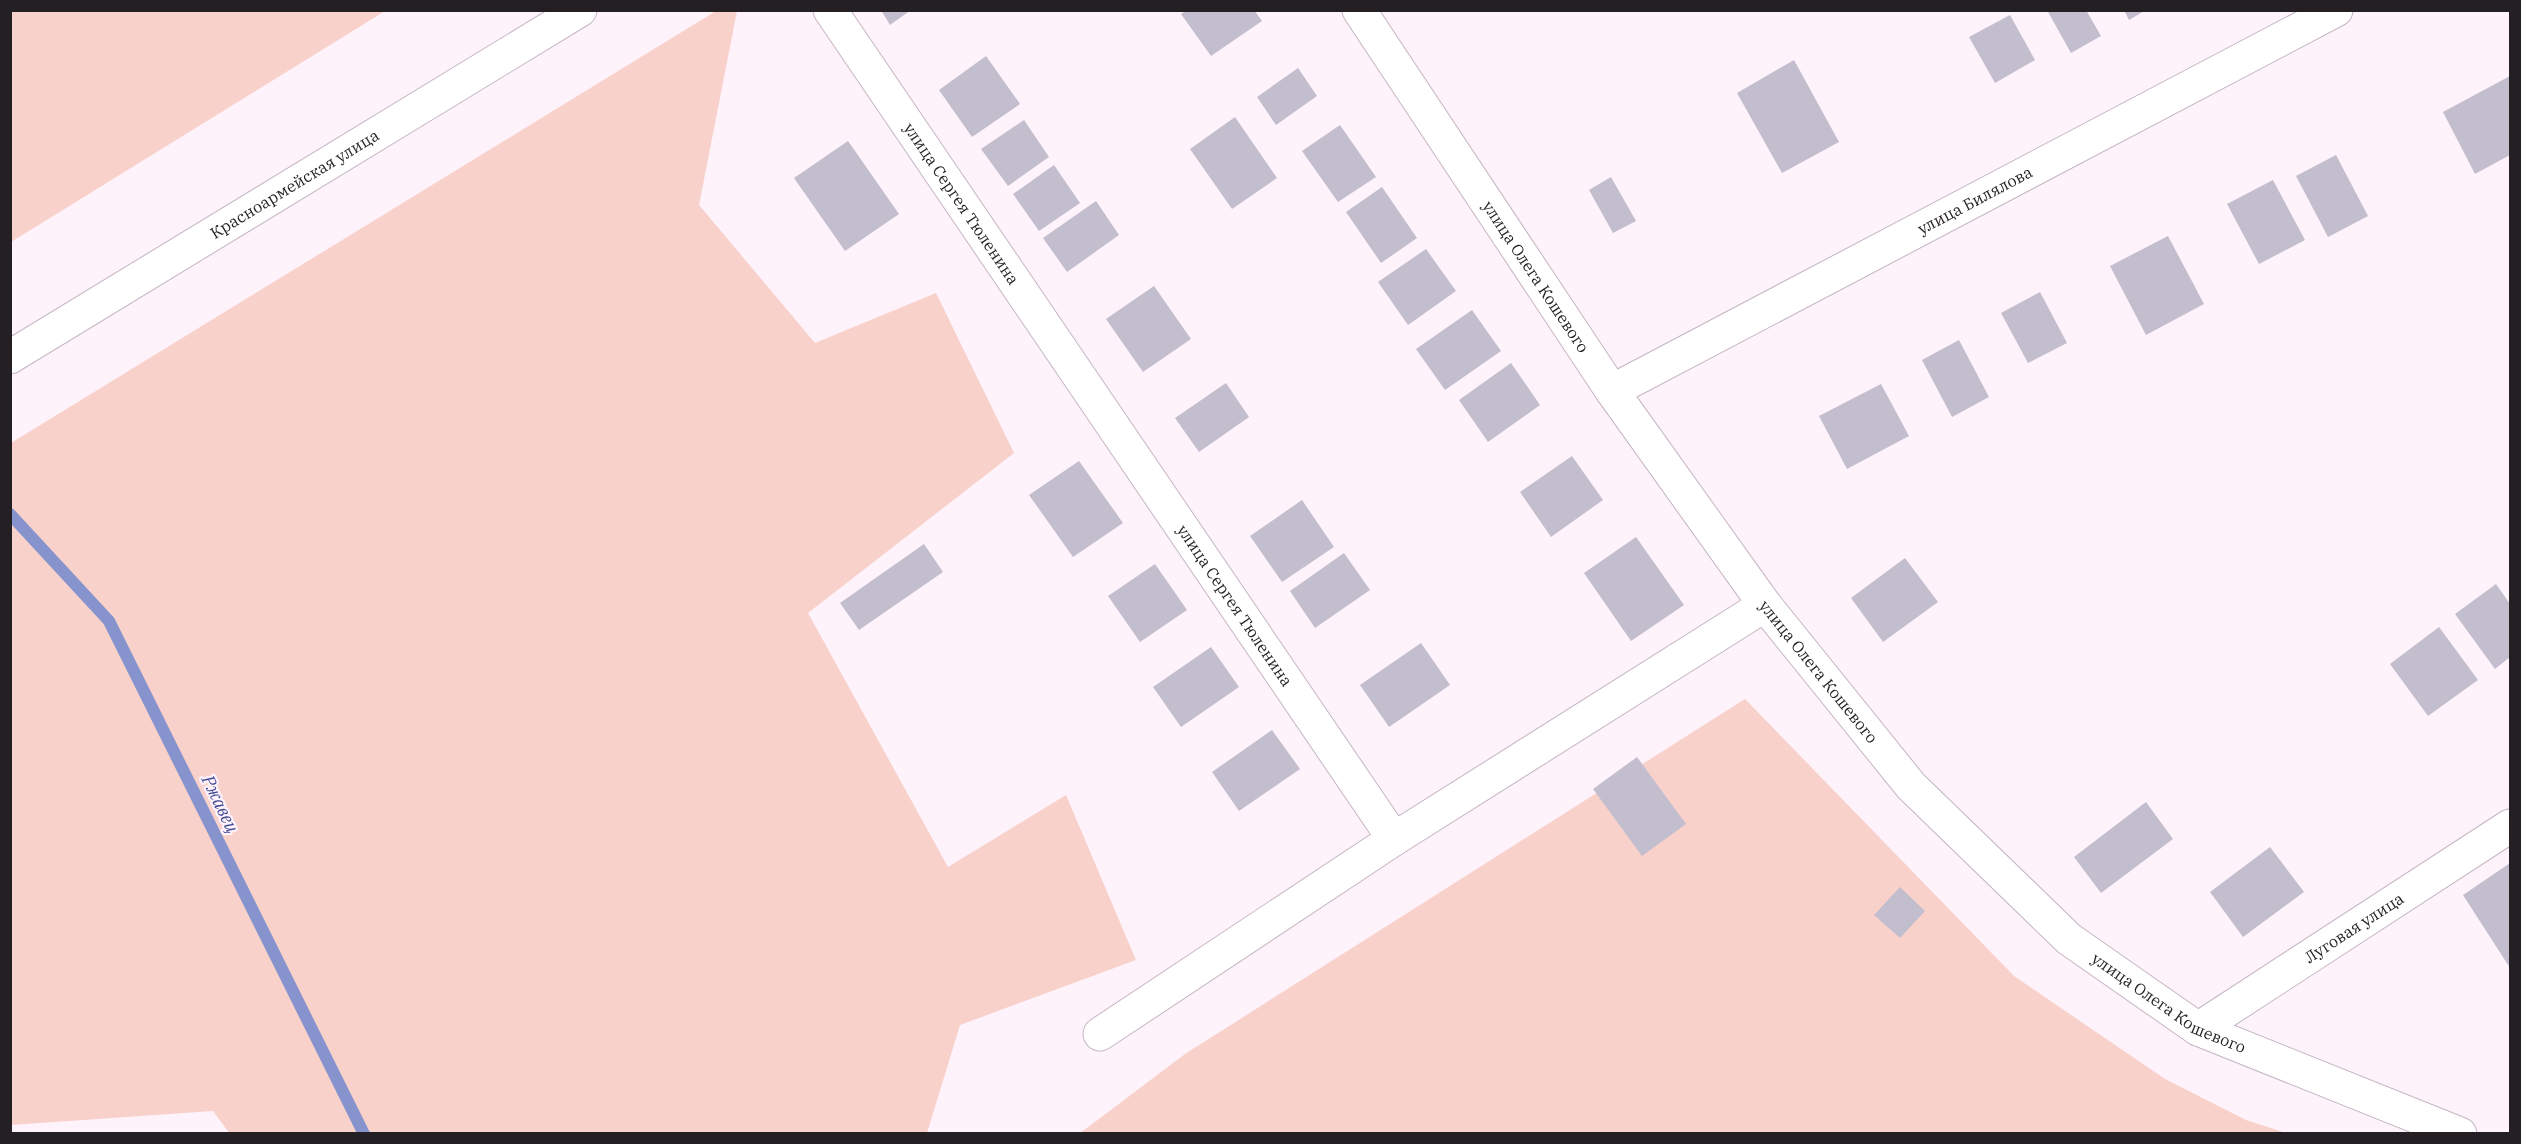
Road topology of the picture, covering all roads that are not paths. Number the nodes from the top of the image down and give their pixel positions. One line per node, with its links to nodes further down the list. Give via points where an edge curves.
1 (580, 10): 5 (street, Красноармейская улица)
2 (830, 10): 9 (street, улица Сергея Тюленина)
3 (1359, 10): 6 (street, улица Олега Кошевого)
4 (2336, 10): 6 (street, улица Билялова)
5 (10, 357)
6 (1612, 391): 7 (street, улица Олега Кошевого)
7 (1765, 605): 9 (street); 10 (street, улица Олега Кошевого, via 1911,786 2069,939)
8 (2511, 826): 10 (street, Луговая улица)
9 (1394, 839): 11 (street)
10 (2198, 1029): 12 (street, улица Олега Кошевого)
11 (1100, 1035)
12 (2460, 1134)

